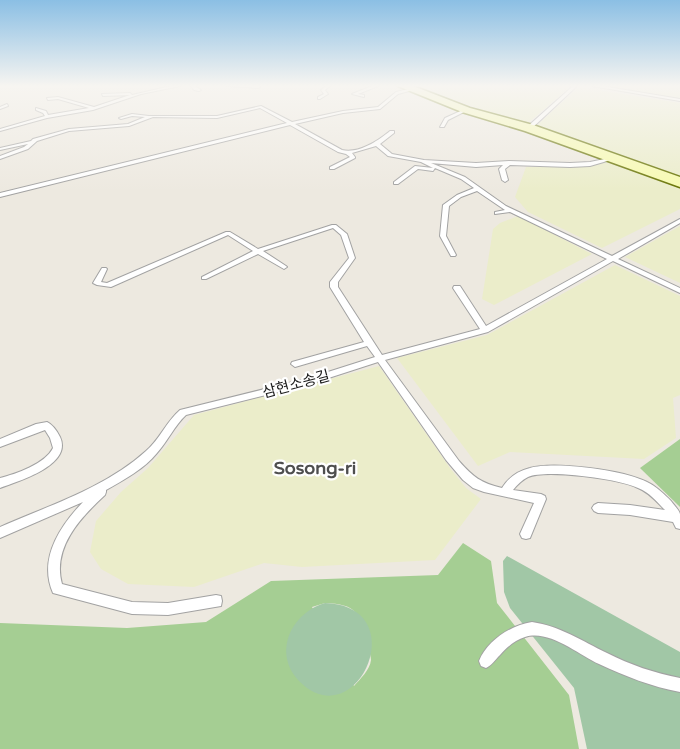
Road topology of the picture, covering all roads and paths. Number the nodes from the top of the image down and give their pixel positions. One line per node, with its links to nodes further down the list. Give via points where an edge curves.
1 (33, 121): 11 (lane)
2 (140, 121): 13 (lane, via 69,130)
3 (285, 121): 8 (lane)
4 (303, 121): 8 (lane)
5 (445, 121): 9 (lane)
6 (496, 121): 10 (street)
7 (537, 121): 10 (lane)
8 (290, 124): 16 (lane); 27 (lane)
9 (442, 126)
10 (529, 128): 18 (street)
11 (0, 130)
12 (392, 132): 14 (lane)
13 (30, 142): 15 (lane); 17 (lane, via 26,148)
14 (377, 144): 16 (lane); 19 (lane, via 390,155)
15 (0, 149)
16 (348, 153): 21 (lane, via 353,157)
17 (0, 158)
18 (612, 158): 20 (lane, via 580,164); 24 (street)
19 (422, 161): 20 (lane, via 476,165); 22 (lane)
20 (509, 163): 23 (lane, via 502,172)
21 (332, 168)
22 (443, 171): 25 (lane, via 417,167); 26 (lane)
23 (505, 180)
24 (680, 182)
25 (396, 183)
26 (479, 188): 28 (lane); 32 (lane, via 446,205 443,236)
27 (0, 195)
28 (511, 210): 29 (lane); 33 (lane)
29 (497, 213)
30 (680, 221): 33 (lane, 삼현소송길)
31 (260, 251): 34 (lane); 35 (lane, via 228,233 102,286 97,283); 36 (lane); 40 (lane, via 334,226 344,234 352,258 334,282 334,287)
32 (452, 255)
33 (612, 259): 38 (lane); 39 (lane, 삼현소송길)
34 (284, 267)
35 (104, 269)
36 (204, 278)
37 (457, 288): 39 (lane)
38 (680, 291)
39 (486, 330): 41 (lane, 삼현소송길)
40 (369, 342): 41 (lane); 42 (lane)
41 (381, 358): 45 (lane, 삼현소송길, via 310,381 183,412 149,456); 46 (lane, via 453,461 482,488)
42 (295, 364)
43 (0, 443): 44 (lane, via 47,426 58,445 50,458 24,475)
44 (0, 483)
45 (108, 486): 49 (lane, 삼현소송길); 51 (lane, via 64,534 55,557 52,579 57,589 132,608 168,609)
46 (504, 493): 48 (lane, via 512,481 533,471 607,476 645,486 661,498); 50 (lane, via 541,499)
47 (598, 508): 48 (lane, via 630,510)
48 (678, 521)
49 (0, 533)
50 (526, 534)
51 (216, 601)
52 (486, 661): 53 (lane, via 493,649 530,629 554,634 604,659)
53 (680, 685)

